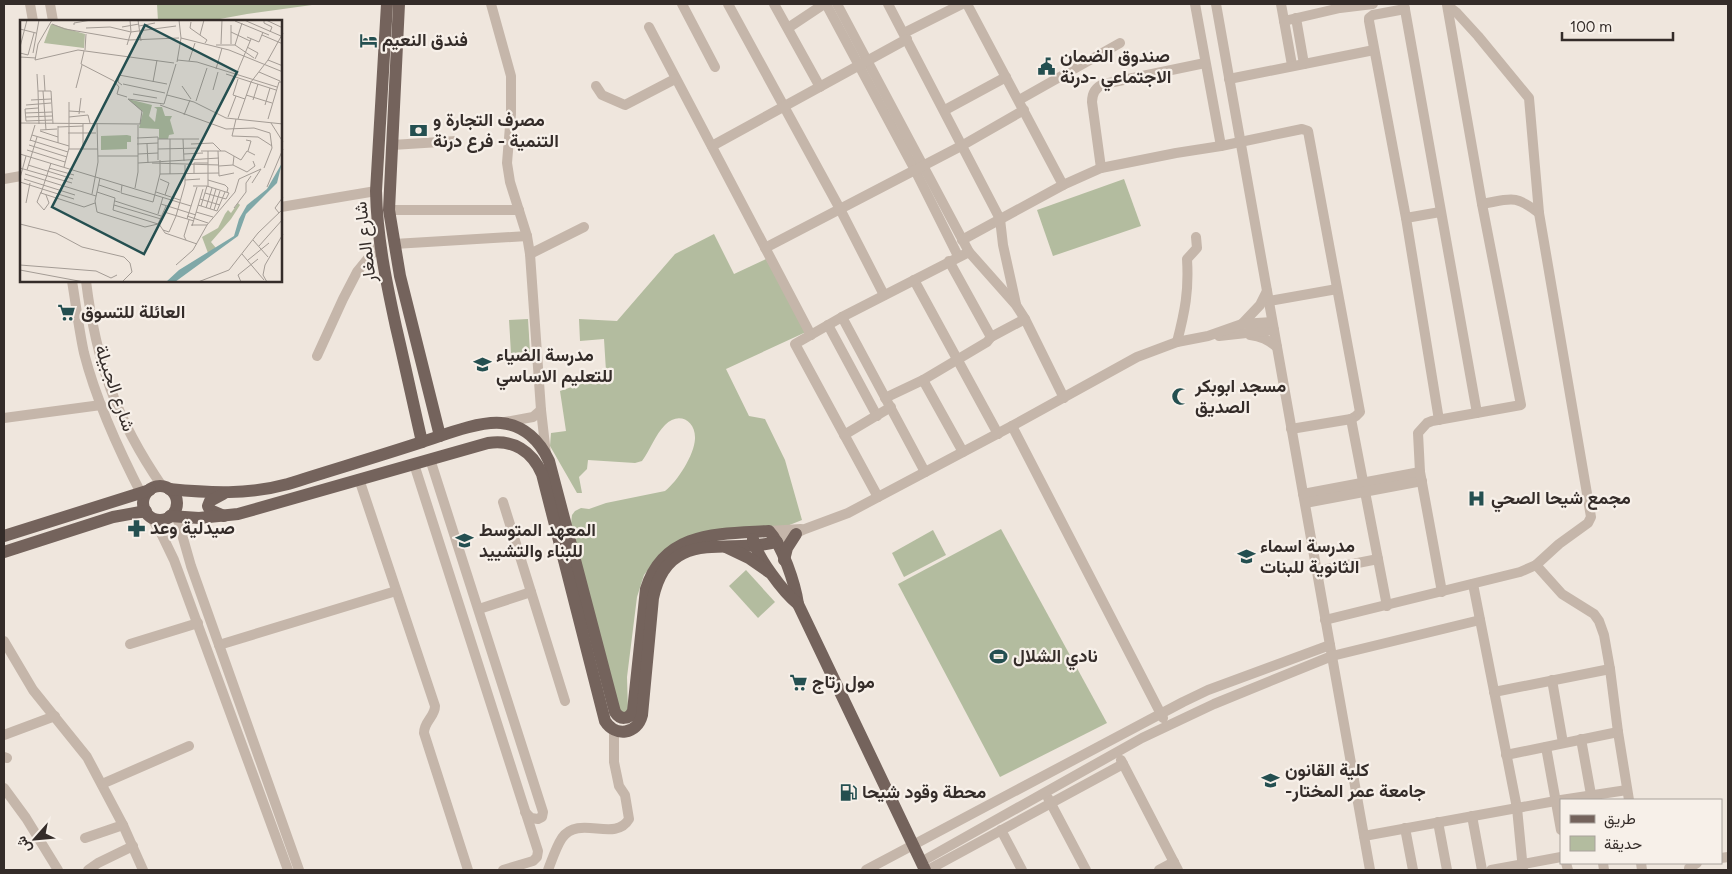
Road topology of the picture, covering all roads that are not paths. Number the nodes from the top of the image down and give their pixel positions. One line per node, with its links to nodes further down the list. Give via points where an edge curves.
1 (30, 4): 22 (street)
2 (50, 4): 23 (street)
3 (387, 4): 55 (main road, شارع المغار)
4 (399, 4): 46 (main road, شارع المغار)
5 (491, 4): 59 (street, via 511,76 507,163)
6 (682, 4): 34 (street)
7 (728, 4): 41 (street)
8 (774, 4): 26 (street)
9 (825, 4): 26 (street); 31 (street)
10 (837, 4): 31 (street)
11 (888, 4): 27 (street)
12 (962, 4): 27 (street)
13 (967, 4): 35 (street)
14 (1195, 4): 30 (street)
15 (1216, 4): 37 (street)
16 (1281, 4): 24 (street)
17 (1373, 4): 19 (street)
18 (1447, 5): 56 (street); 62 (street, via 1478,36 1529,98)
19 (1339, 6): 21 (street)
20 (1404, 7): 29 (street, via 1369,18); 61 (street)
21 (1296, 18): 24 (street); 32 (street)
22 (33, 20)
23 (52, 20)
24 (1284, 21): 33 (street)
25 (649, 27): 36 (street)
26 (788, 28): 39 (street)
27 (905, 36): 31 (street); 42 (street)
28 (1120, 43): 40 (street)
29 (1374, 50): 32 (street); 63 (street)
30 (1206, 63): 49 (street); 51 (street, via 1097,88 1092,102)
31 (863, 64): 39 (street); 50 (street)
32 (1304, 64): 33 (street)
33 (1292, 66): 37 (street)
34 (715, 67)
35 (1006, 77): 40 (street); 42 (street)
36 (675, 79): 38 (street, via 625,105 602,95); 48 (street)
37 (1229, 79): 45 (street)
38 (596, 86)
39 (820, 87): 41 (street)
40 (1019, 100): 43 (street)
41 (785, 106): 48 (street); 60 (street)
42 (944, 110): 47 (street)
43 (1024, 110): 47 (street); 54 (street)
44 (456, 141): 46 (street)
45 (1240, 142): 49 (street); 80 (street, via 1302,129 1308,131); 82 (street)
46 (392, 145): 58 (main road, شارع المغار)
47 (963, 145): 50 (street); 64 (street)
48 (712, 146): 71 (street)
49 (1221, 146): 51 (street)
50 (919, 168): 60 (street); 68 (street); 74 (street)
51 (1101, 168): 54 (street)
52 (20, 176): 53 (street)
53 (4, 179)
54 (1063, 184): 64 (street)
55 (376, 191): 57 (street); 70 (main road, شارع المغار)
56 (1482, 204): 62 (street, via 1517,200); 100 (street, via 1521,405)
57 (282, 207)
58 (389, 210): 59 (street); 69 (main road, شارع المغار)
59 (519, 210): 66 (street)
60 (840, 210): 71 (street); 81 (street)
61 (1440, 212): 63 (street); 100 (street)
62 (1539, 213): 143 (street, via 1591,517 1588,523)
63 (1406, 218): 104 (street)
64 (1000, 219): 68 (street); 83 (street)
65 (584, 227): 73 (street)
66 (527, 236): 69 (street); 73 (street)
67 (1196, 238): 91 (street, via 1196,248 1187,259 1187,300)
68 (962, 240): 72 (street)
69 (394, 244): 75 (main road, شارع المغار)
70 (379, 245): 76 (main road, شارع المغار); 93 (street, via 357,272)
71 (765, 248): 89 (street)
72 (968, 252): 74 (street); 83 (street)
73 (530, 254): 99 (street)
74 (954, 258): 77 (street); 90 (street)
75 (400, 276): 76 (main road); 110 (main road, شارع المغار)
76 (386, 279): 111 (main road, شارع المغار)
77 (914, 280): 81 (street); 94 (street)
78 (72, 282): 98 (street, شارع الجبيلة, via 85,355)
79 (86, 282): 115 (street, via 104,373 124,425)
80 (1337, 289): 82 (street); 103 (street, via 1360,412)
81 (884, 295): 84 (street)
82 (1268, 296): 87 (street); 88 (street)
83 (1016, 305): 85 (street)
84 (842, 317): 86 (street); 97 (street)
85 (1025, 319): 90 (street); 96 (street)
86 (828, 325): 89 (street); 101 (street)
87 (1273, 326): 88 (street); 92 (street)
88 (1242, 329): 91 (street); 92 (street)
89 (810, 335): 109 (street, via 795,344)
90 (991, 337): 94 (street)
91 (1177, 342): 96 (street, via 1137,358)
92 (1277, 348): 107 (street)
93 (317, 356)
94 (957, 358): 95 (street); 108 (street)
95 (923, 380): 97 (street); 112 (street)
96 (1064, 398): 106 (street)
97 (888, 403): 101 (street); 118 (street)
98 (101, 405): 102 (street); 117 (street, شارع الجبيلة)
99 (541, 410): 105 (street, via 533,417); 113 (street)
100 (1477, 413): 104 (street)
101 (877, 416): 109 (street)
102 (4, 418)
103 (1351, 419): 107 (street); 121 (street)
104 (1439, 420): 119 (street, via 1427,424 1418,433)
105 (500, 423): 110 (main road); 113 (main road, via 527,433)
106 (1012, 426): 108 (street); 165 (street)
107 (1291, 429): 125 (street)
108 (998, 434): 112 (street)
109 (844, 435): 124 (street)
110 (440, 436): 111 (main road)
111 (422, 442): 122 (main road, via 276,488)
112 (963, 452): 118 (street)
113 (546, 454): 132 (main road, via 615,712 622,718 627,718 633,711 644,596 655,568 672,550 687,541)
114 (430, 459): 116 (main road); 152 (street); 168 (main road, via 500,442 522,449 536,463 542,474 603,716)
115 (146, 464): 117 (street, via 142,472); 123 (street)
116 (414, 464): 120 (main road); 186 (street)
117 (130, 472): 123 (street, شارع الجبيلة)
118 (925, 472): 124 (street)
119 (1421, 477): 121 (street); 149 (street)
120 (359, 479): 130 (main road); 147 (street)
121 (1364, 488): 125 (street); 142 (street)
122 (223, 494): 123 (main road); 130 (main road, via 210,501 208,506)
123 (152, 498): 126 (main road); 128 (main road); 129 (main road, via 163,520); 129 (main road, via 176,498); 138 (street)
124 (878, 498): 133 (street)
125 (1304, 498): 144 (street)
126 (115, 501): 128 (main road, via 124,507); 134 (main road)
127 (503, 502): 148 (street)
128 (119, 515): 140 (main road)
129 (174, 515): 130 (main road, via 199,518); 135 (street)
130 (226, 516)
131 (769, 530): 132 (main road); 133 (street); 136 (main road)
132 (753, 532): 137 (main road)
133 (800, 532): 136 (street); 141 (main road, via 787,548)
134 (4, 536)
135 (183, 541): 138 (street, via 173,538); 159 (street)
136 (777, 542): 137 (main road); 141 (main road)
137 (755, 545): 139 (main road); 145 (main road)
138 (168, 546): 155 (street)
139 (723, 546): 145 (main road); 168 (main road, via 690,550 676,558 661,576 653,598 641,720 632,730)
140 (4, 552)
141 (784, 560): 150 (main road)
142 (1378, 560): 144 (street); 151 (street)
143 (1536, 565): 146 (street); 161 (street, via 1562,594 1598,617)
144 (1317, 571): 153 (street)
145 (775, 576): 150 (main road)
146 (1473, 584): 149 (street); 154 (street)
147 (396, 591): 159 (street); 208 (street, via 434,706 424,733)
148 (531, 592): 152 (street); 164 (street)
149 (1442, 592): 151 (street)
150 (798, 604): 197 (main road)
151 (1387, 606): 153 (street)
152 (479, 609): 189 (street, via 543,809 543,815)
153 (1325, 620): 158 (street)
154 (1480, 620): 160 (street); 163 (street)
155 (198, 623): 157 (street); 206 (street)
156 (4, 641): 166 (street, via 33,690)
157 (130, 644)
158 (1330, 645): 160 (street); 165 (street, via 1208,690)
159 (219, 646): 207 (street)
160 (1332, 656): 167 (street); 195 (street)
161 (1610, 669): 162 (street); 169 (street)
162 (1552, 680): 163 (street); 172 (street)
163 (1494, 692): 176 (street)
164 (565, 701)
165 (1161, 713): 167 (street); 197 (street)
166 (55, 716): 170 (street); 178 (street)
167 (1167, 725): 175 (street)
168 (614, 730): 210 (street, via 614,762 629,819 616,828 584,827 568,833 562,838)
169 (1618, 732): 171 (street); 181 (street)
170 (4, 735)
171 (1581, 739): 172 (street); 182 (street)
172 (1563, 743): 174 (street)
173 (189, 746): 178 (street)
174 (1546, 747): 176 (street); 183 (street)
175 (1117, 752): 177 (street); 180 (street)
176 (1506, 755): 185 (street)
177 (1123, 764): 184 (street); 200 (street)
178 (102, 784): 191 (street)
179 (4, 788): 203 (street)
180 (1044, 791): 184 (street); 201 (street)
181 (1628, 795): 182 (street)
182 (1592, 798)
183 (1559, 801): 185 (street); 188 (street)
184 (1051, 804): 194 (street); 213 (street)
185 (1517, 808): 187 (street); 202 (street)
186 (525, 812): 189 (street); 193 (street)
187 (1472, 816): 190 (street); 218 (street)
188 (1560, 816)
189 (538, 819): 193 (street)
190 (1438, 822): 192 (street); 217 (street)
191 (123, 825): 196 (street); 198 (street)
192 (1405, 828): 195 (street); 216 (street)
193 (531, 830): 209 (street, via 537,857)
194 (1002, 830): 201 (street); 212 (street)
195 (1364, 836): 215 (street)
196 (85, 838)
197 (913, 845): 201 (main road); 211 (street)
198 (133, 846): 204 (street); 205 (street)
199 (1560, 857): 202 (street)
200 (1176, 866): 214 (street)
201 (925, 867)
202 (1523, 867): 219 (street)
203 (58, 870)
204 (88, 870)
205 (143, 870)
206 (288, 870)
207 (299, 870)
208 (468, 870)
209 (503, 870)
210 (548, 870)
211 (866, 870)
212 (1022, 870)
213 (1086, 870)
214 (1159, 870)
215 (1370, 870)
216 (1412, 870)
217 (1447, 870)
218 (1482, 870)
219 (1491, 870)

